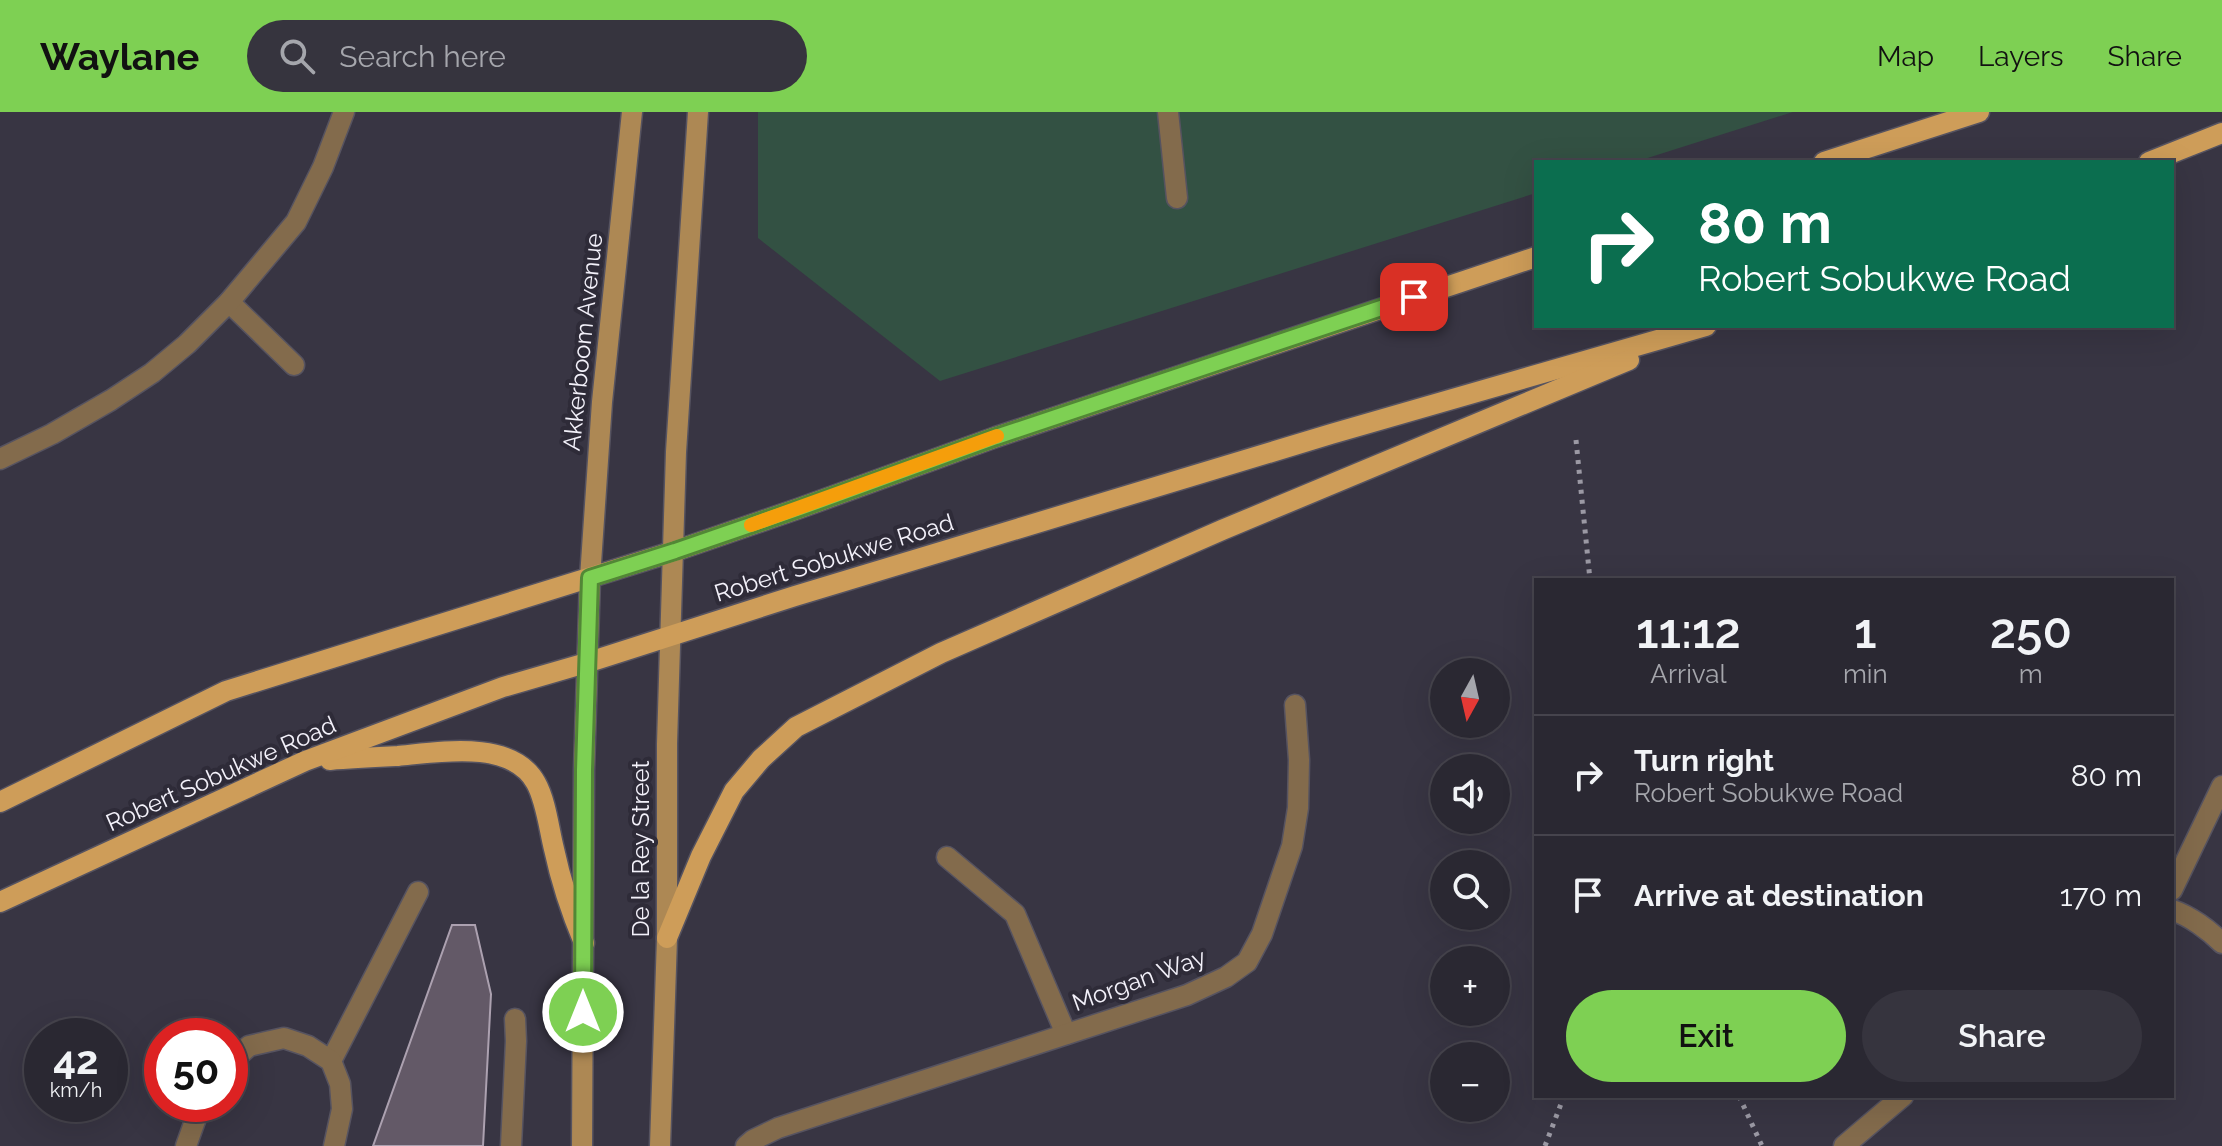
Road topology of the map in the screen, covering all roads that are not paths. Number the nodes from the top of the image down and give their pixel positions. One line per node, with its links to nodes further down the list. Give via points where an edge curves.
1 (344, 112): 11 (street, via 296,222)
2 (632, 112): 17 (main road, Akkerboom Avenue)
3 (698, 112): 16 (main road, via 676,452)
4 (1168, 112): 9 (street)
5 (1979, 112): 7 (main road)
6 (2222, 133): 8 (main road)
7 (1830, 160)
8 (2154, 160)
9 (1177, 198)
10 (1534, 258): 16 (main road, via 996,437)
11 (229, 302): 14 (street); 15 (street, via 152,373)
12 (1701, 328): 18 (main road, Robert Sobukwe Road, via 1331,434)
13 (1703, 328): 30 (main road, via 954,647 796,727 734,791)
14 (294, 365)
15 (0, 459)
16 (675, 551): 17 (main road); 18 (main road, De la Rey Street)
17 (590, 578): 19 (main road); 23 (main road, via 226,691)
18 (670, 637): 19 (main road, Robert Sobukwe Road); 30 (main road, De la Rey Street)
19 (586, 663): 21 (main road, Robert Sobukwe Road, via 503,687); 31 (main road)
20 (1295, 705): 33 (street, Morgan Way, via 1299,776 1292,846 1247,962 1187,995)
21 (305, 761): 27 (main road, Robert Sobukwe Road); 31 (main road, via 456,751 510,759 536,783)
22 (2222, 786): 25 (street)
23 (0, 802)
24 (947, 857): 33 (street, Morgan Way, via 1015,914)
25 (2174, 886)
26 (418, 892): 35 (street)
27 (0, 902)
28 (2174, 911): 29 (street)
29 (2220, 937)
30 (667, 938): 42 (main road, De la Rey Street)
31 (584, 943): 41 (main road)
32 (515, 1019): 40 (street)
33 (1066, 1034): 43 (street, Morgan Way, via 778,1128)
34 (248, 1047): 35 (street, via 284,1038)
35 (331, 1061): 39 (street, via 342,1109)
36 (1901, 1098): 44 (street)
37 (195, 1122): 38 (street)
38 (186, 1146)
39 (334, 1146)
40 (511, 1146)
41 (582, 1146)
42 (660, 1146)
43 (746, 1146)
44 (1844, 1146)

